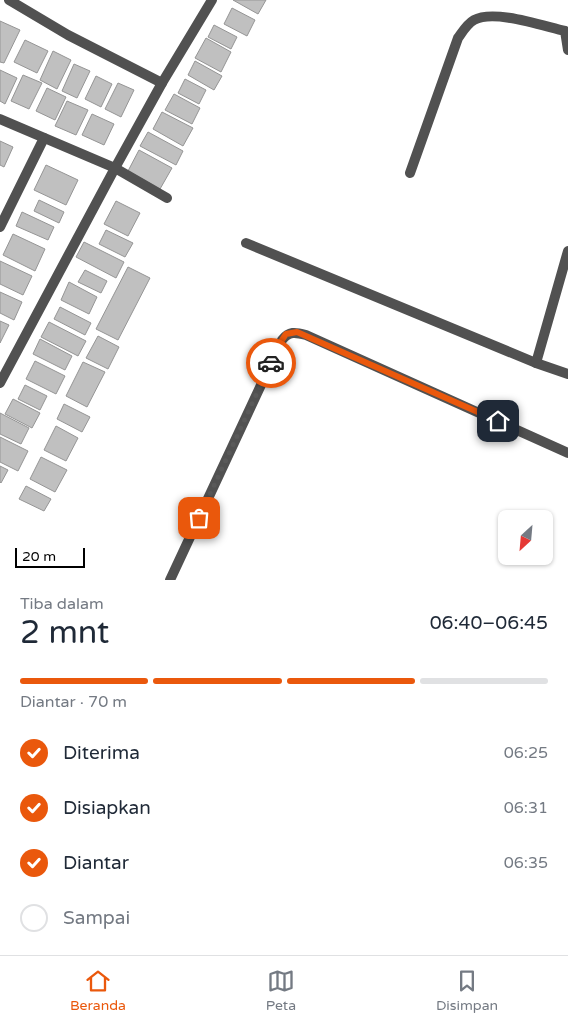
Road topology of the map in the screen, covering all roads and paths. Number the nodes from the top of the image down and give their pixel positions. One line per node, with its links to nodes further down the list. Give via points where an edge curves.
1 (9, 0): 5 (street, via 68,35)
2 (212, 0): 5 (street)
3 (567, 30): 4 (street); 9 (street, via 492,16 473,20 458,38)
4 (568, 50)
5 (162, 83): 8 (street)
6 (0, 119): 7 (street)
7 (44, 138): 8 (street); 11 (street)
8 (115, 168): 10 (street); 15 (street)
9 (410, 173)
10 (167, 198)
11 (0, 227)
12 (246, 243): 14 (street)
13 (568, 251): 14 (street)
14 (536, 363): 16 (street)
15 (4, 367): 17 (street)
16 (568, 374)
17 (0, 383)
18 (568, 452): 19 (street, via 306,335 286,334)
19 (170, 580)

